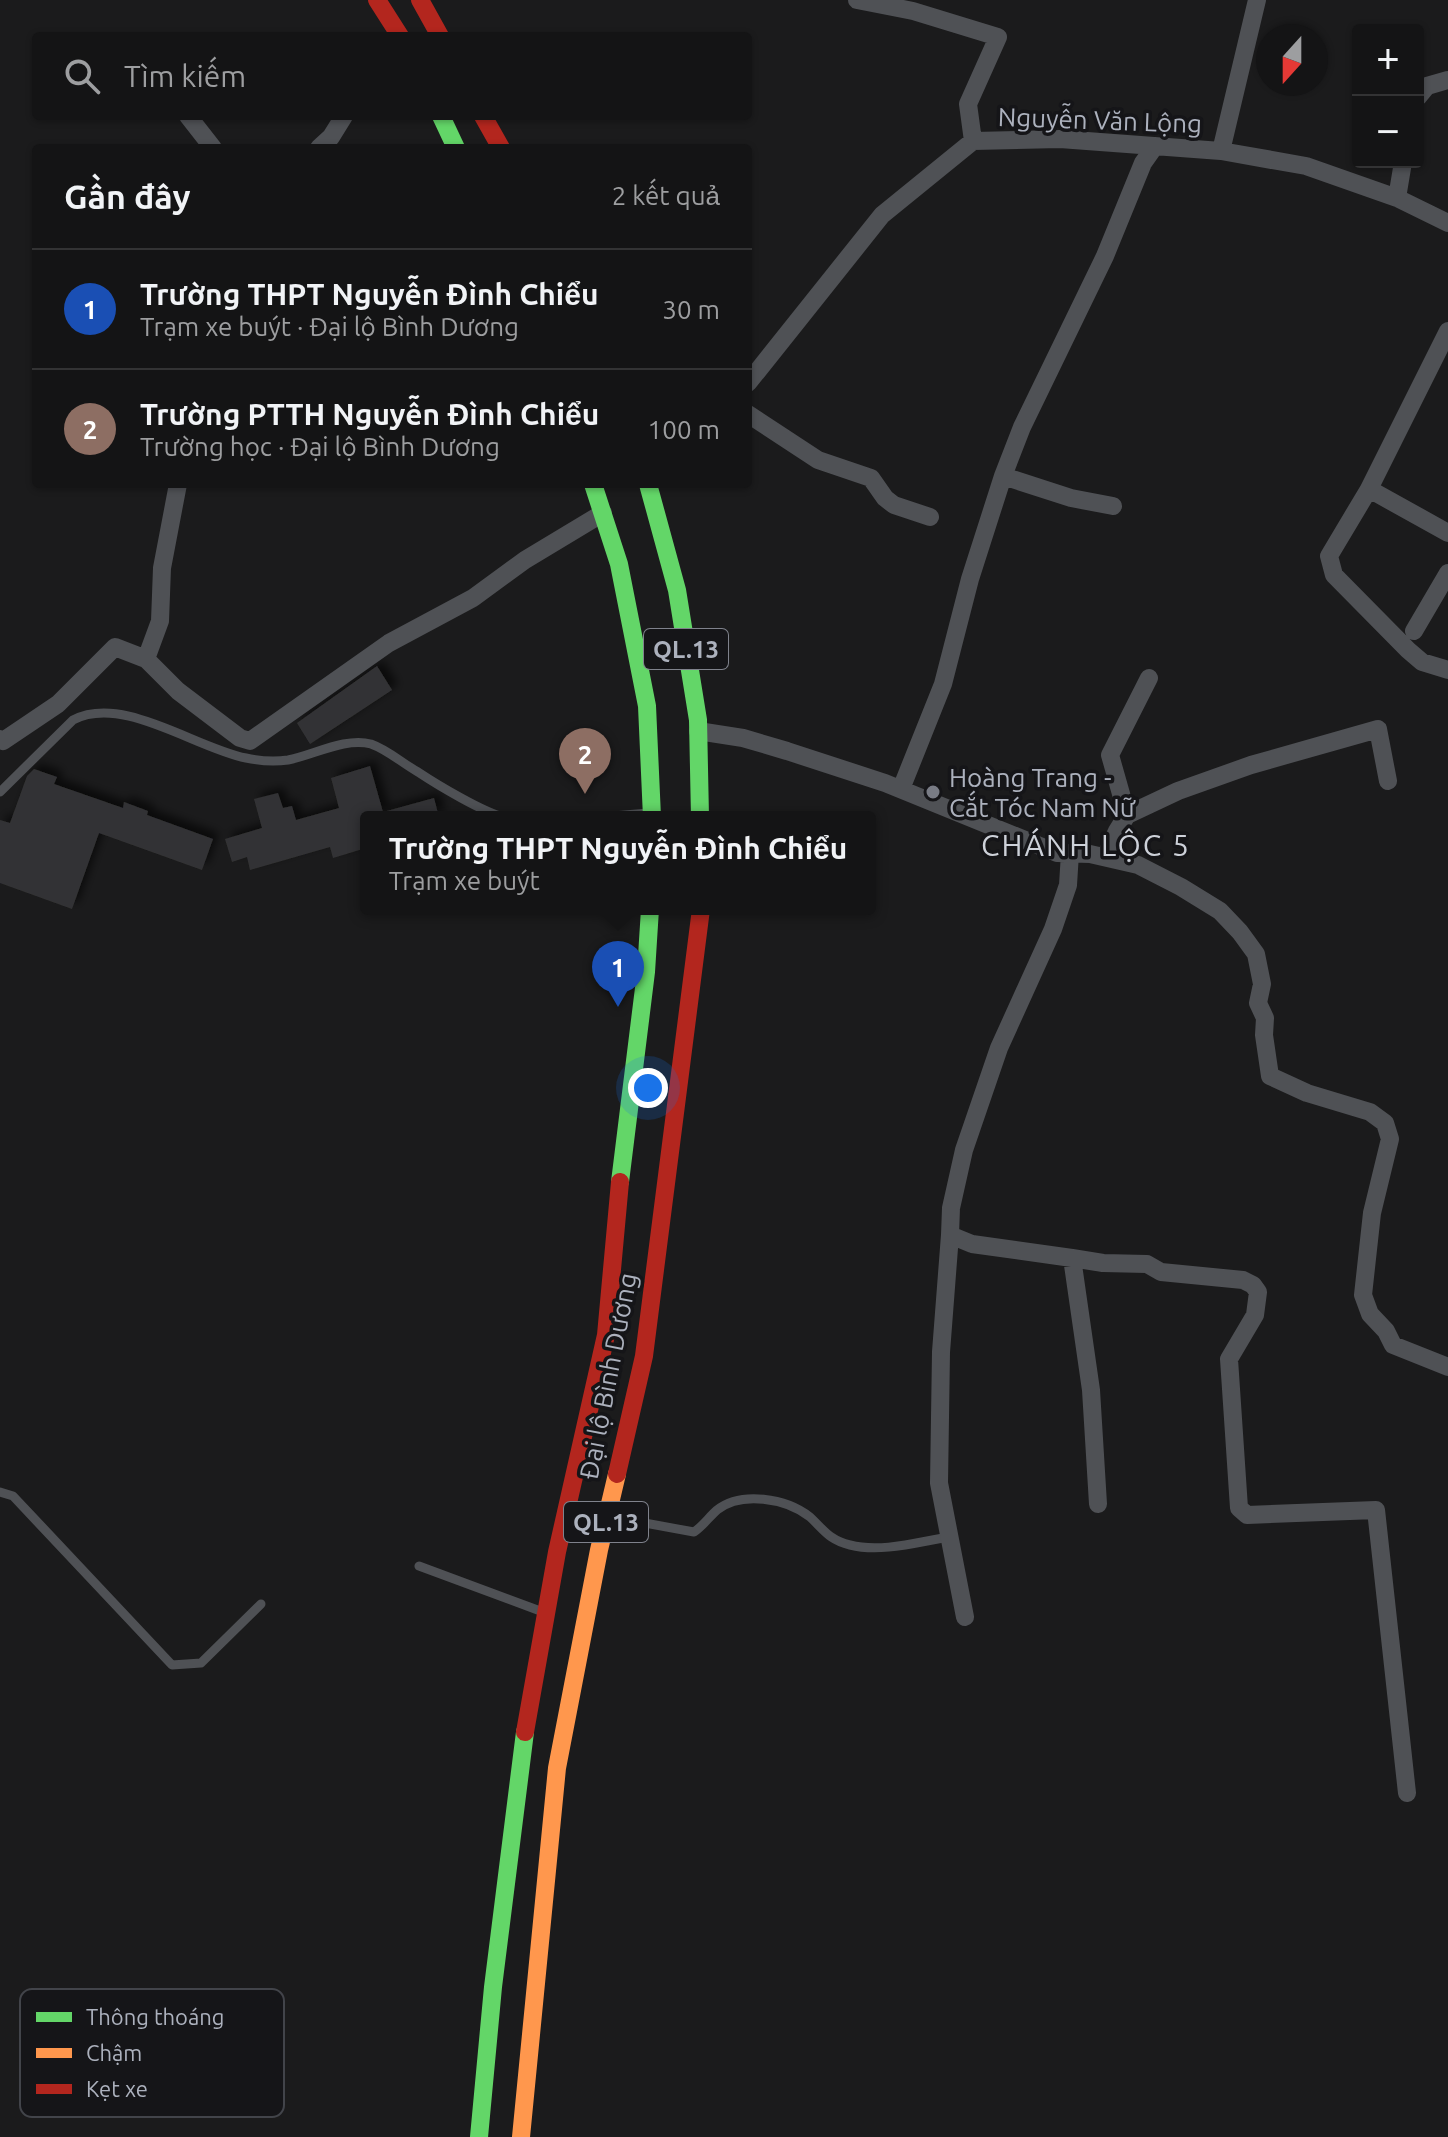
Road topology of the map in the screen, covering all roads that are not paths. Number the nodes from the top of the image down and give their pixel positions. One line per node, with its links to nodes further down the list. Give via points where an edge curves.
1 (377, 0): 6 (highway)
2 (420, 0): 7 (highway)
3 (857, 0): 5 (street)
4 (1257, 0): 20 (street)
5 (913, 5): 14 (street, via 998,37 968,104)
6 (397, 32)
7 (438, 32)
8 (1448, 80): 9 (street, via 1427,86)
9 (1419, 96)
10 (191, 120): 15 (street)
11 (342, 120): 16 (street)
12 (443, 120): 17 (highway)
13 (485, 120): 18 (highway)
14 (973, 141): 19 (street, Nguyễn Văn Lộng, via 1060,139); 25 (street, Nguyễn Văn Lộng, via 882,215)
15 (210, 144)
16 (323, 144)
17 (454, 144)
18 (499, 144)
19 (1155, 146): 20 (street, Nguyễn Văn Lộng); 27 (street)
20 (1221, 151): 22 (street, Nguyễn Văn Lộng, via 1306,166)
21 (1402, 168): 22 (street)
22 (1397, 198): 23 (street, Nguyễn Văn Lộng)
23 (1448, 223)
24 (1448, 331): 31 (street)
25 (752, 378)
26 (752, 417): 34 (street, via 818,460 871,478 894,505)
27 (1003, 476): 32 (street); 44 (street, via 943,684)
28 (177, 488): 38 (street, via 162,568 160,621)
29 (600, 488): 33 (highway, QL.13)
30 (649, 488): 41 (highway, QL.13, via 677,590)
31 (1369, 489): 35 (street); 39 (street, via 1329,556 1334,575 1422,662)
32 (1113, 506)
33 (603, 513): 38 (street, via 473,598 389,643 250,741 178,691); 47 (highway, QL.13, via 619,564 647,706)
34 (930, 517)
35 (1448, 533)
36 (1448, 573): 37 (street)
37 (1414, 631)
38 (146, 659): 42 (street, via 115,647 58,704)
39 (1448, 670)
40 (1149, 678): 49 (street, via 1110,755)
41 (698, 731): 44 (street, via 743,738); 48 (highway, QL.13)
42 (0, 739)
43 (1388, 781): 49 (street, via 1378,729 1251,765)
44 (901, 789): 50 (street, via 1057,853)
45 (0, 792): 46 (lane, via 73,720 88,712 140,720 244,758 268,761 358,741)
46 (493, 811)
47 (652, 811)
48 (700, 811)
49 (1127, 815): 51 (street)
50 (1070, 853): 51 (street); 54 (street, via 1068,885 1053,929 999,1048 964,1150)
51 (1105, 857): 56 (street, via 1138,865 1181,887 1220,911 1240,932 1256,954 1270,1076 1370,1112 1385,1123 1390,1139 1372,1213 1363,1295 1393,1345)
52 (650, 915): 63 (highway, Đại lộ Bình Dương / QL.13, via 606,1335)
53 (700, 915): 59 (highway, Đại lộ Bình Dương / QL.13, via 644,1356)
54 (950, 1235): 55 (street, via 972,1244); 60 (street, via 939,1483)
55 (1072, 1258): 58 (street, via 1091,1390); 65 (street, via 1243,1280 1258,1292 1255,1315 1229,1359 1239,1508 1247,1515 1376,1510)
56 (1448, 1367)
57 (0, 1492): 62 (lane, via 13,1496 172,1665 201,1663)
58 (1098, 1504)
59 (607, 1516): 60 (lane, via 694,1532 737,1499 760,1500 787,1504 828,1536 851,1545 897,1546); 67 (highway, Đại lộ Bình Dương / QL.13, via 557,1768)
60 (949, 1537): 64 (street)
61 (419, 1566): 63 (lane)
62 (261, 1604)
63 (546, 1614): 66 (highway, Đại lộ Bình Dương / QL.13, via 519,1769)
64 (965, 1617)
65 (1407, 1793)
66 (479, 2137)
67 (521, 2137)

